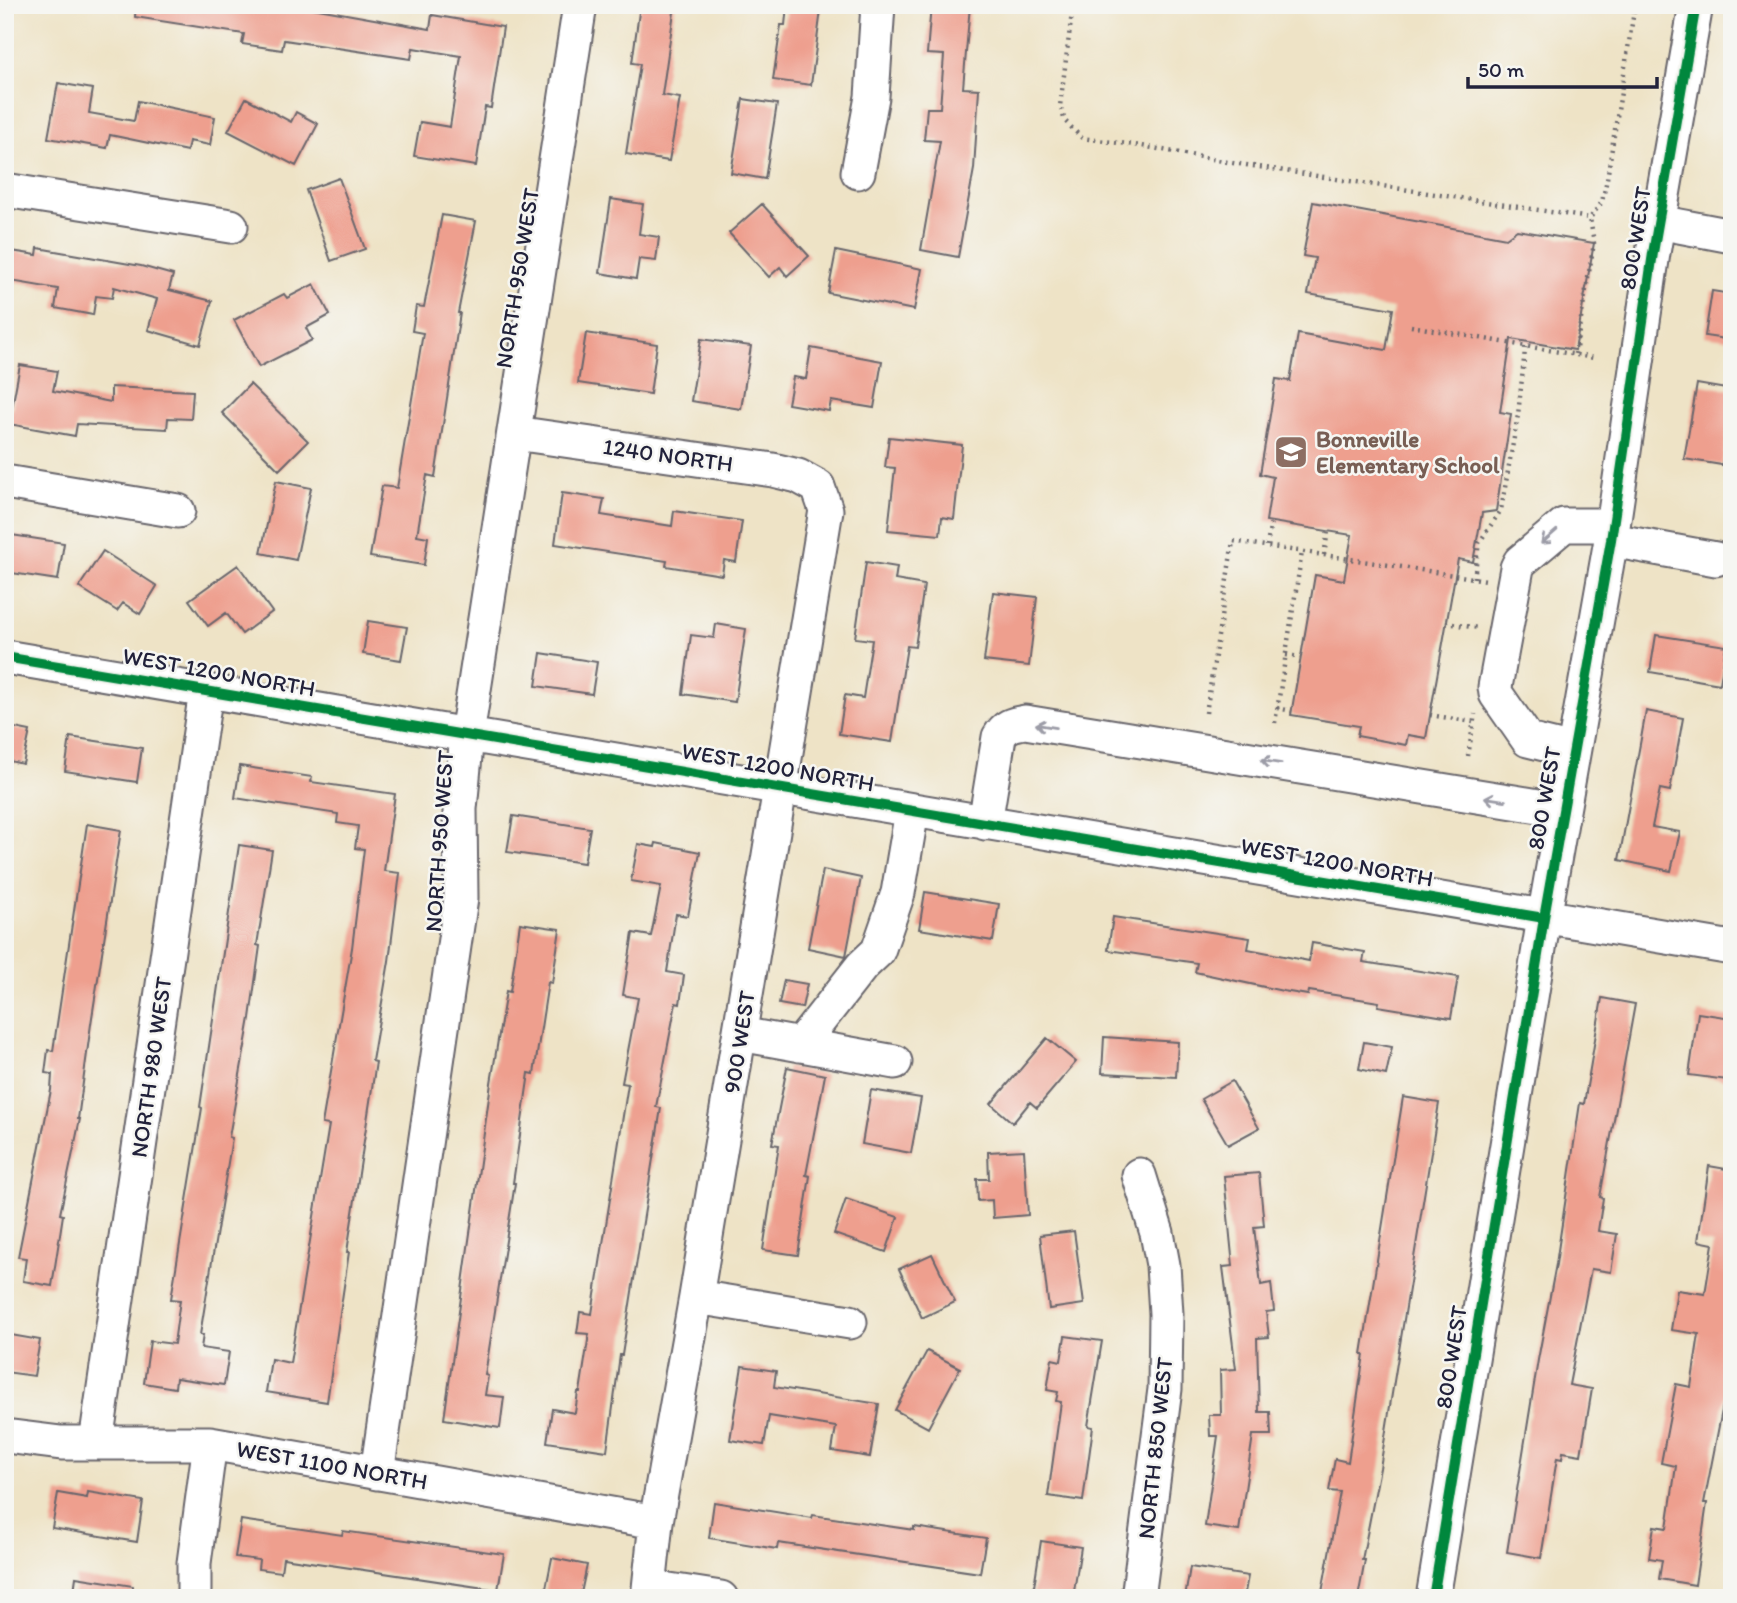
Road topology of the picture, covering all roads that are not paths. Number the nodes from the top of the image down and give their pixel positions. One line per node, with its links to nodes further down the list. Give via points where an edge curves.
1 (580, 5): 9 (street, NORTH 950 WEST)
2 (878, 5): 4 (street, via 872,97)
3 (1696, 5): 6 (street, 800 WEST)
4 (858, 172)
5 (5, 190): 7 (street)
6 (1658, 222): 8 (street); 13 (street, 800 WEST)
7 (231, 226)
8 (1732, 236)
9 (515, 433): 11 (street, 1240 NORTH, via 773,470); 17 (street, NORTH 950 WEST)
10 (5, 482): 12 (street)
11 (818, 487): 19 (street, 900 WEST, via 826,510)
12 (178, 511)
13 (1612, 532): 14 (street); 18 (street, 800 WEST); 18 (street, one-way to 18, via 1560,527 1520,562 1495,687 1528,740)
14 (1716, 559)
15 (5, 657): 16 (street, WEST 1200 NORTH)
16 (206, 691): 17 (street, WEST 1200 NORTH); 32 (street, NORTH 980 WEST)
17 (467, 735): 19 (street, WEST 1200 NORTH); 34 (street, NORTH 950 WEST, via 460,809 461,898)
18 (1573, 751): 20 (street, 800 WEST)
19 (780, 788): 21 (street, WEST 1200 NORTH); 25 (street, 900 WEST)
20 (1563, 810): 22 (street, one-way to 22, via 1024,722 1014,723 999,737); 23 (street, 800 WEST)
21 (912, 811): 22 (street, WEST 1200 NORTH); 26 (street, via 898,893 878,951)
22 (985, 823): 23 (street, WEST 1200 NORTH)
23 (1544, 918): 24 (street, WEST 1200 NORTH); 40 (street, 800 WEST)
24 (1732, 948)
25 (740, 1034): 26 (street); 29 (street, 900 WEST)
26 (800, 1045): 27 (street)
27 (895, 1062)
28 (1139, 1175): 39 (street, NORTH 850 WEST, via 1164,1265 1166,1314 1165,1389)
29 (696, 1297): 30 (street); 35 (street, 900 WEST)
30 (850, 1322)
31 (5, 1436): 32 (street, WEST 1100 NORTH)
32 (96, 1442): 33 (street, WEST 1100 NORTH)
33 (210, 1443): 34 (street, WEST 1100 NORTH); 37 (street, via 194,1563)
34 (377, 1473): 35 (street, WEST 1100 NORTH)
35 (656, 1522): 36 (street, 900 WEST)
36 (649, 1592): 38 (street)
37 (194, 1598)
38 (721, 1598)
39 (1138, 1598)
40 (1433, 1598)

